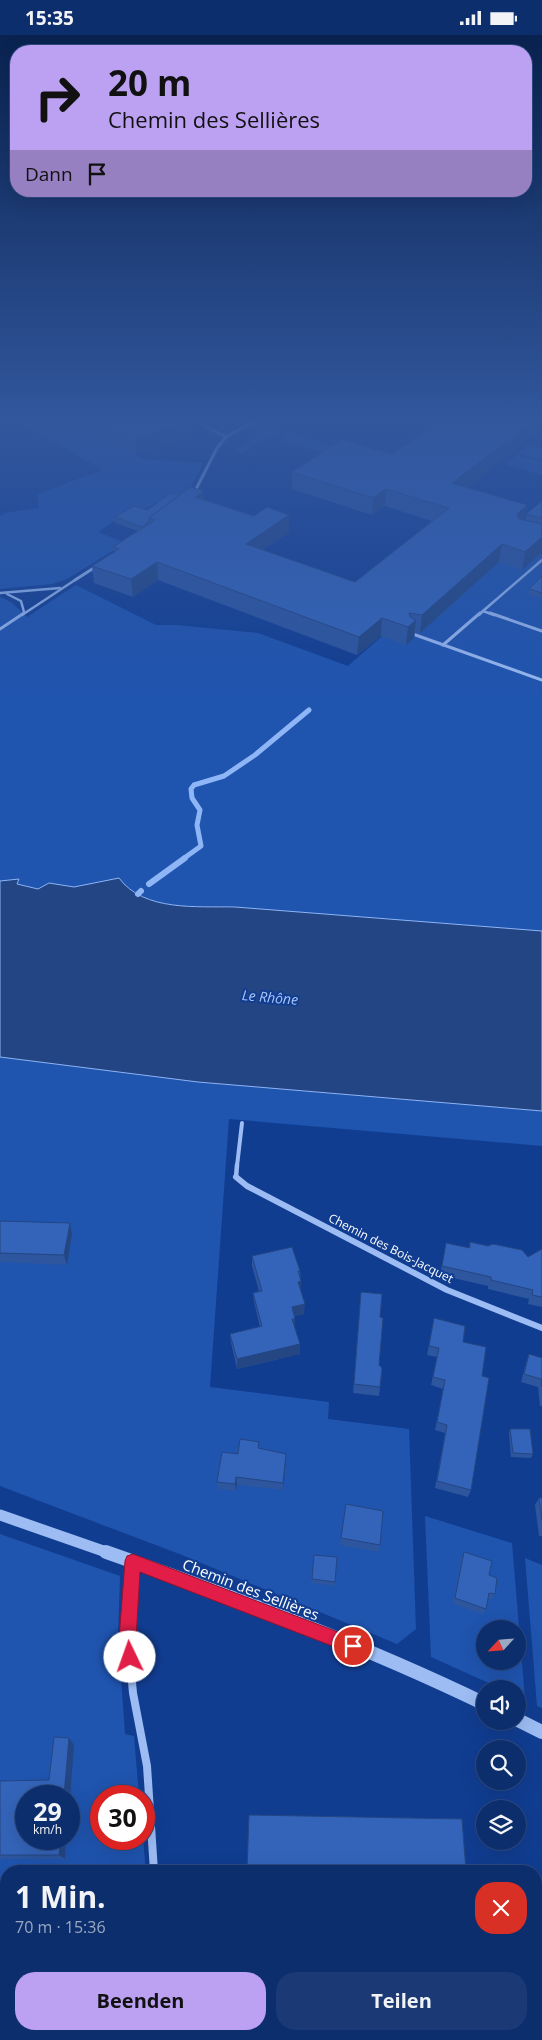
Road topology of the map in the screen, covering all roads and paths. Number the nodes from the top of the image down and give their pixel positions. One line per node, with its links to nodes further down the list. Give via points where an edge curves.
1 (542, 560): 6 (lane)
2 (103, 563): 3 (street)
3 (75, 580): 4 (lane)
4 (64, 588): 5 (lane); 7 (lane)
5 (2, 593): 7 (lane, via 21,601)
6 (483, 611): 9 (lane); 11 (lane)
7 (24, 613): 8 (lane)
8 (0, 629)
9 (542, 631)
10 (410, 633): 11 (lane)
11 (443, 645): 12 (lane)
12 (542, 680)
13 (242, 1123): 14 (lane)
14 (236, 1177): 15 (street, Chemin des Bois-Jacquet, via 247,1186 447,1290)
15 (542, 1328)
16 (0, 1515): 17 (street, Chemin des Sellières)
17 (133, 1561): 18 (street, Chemin des Sellières, via 421,1673); 21 (street, via 128,1639 133,1693 147,1766)
18 (476, 1700)
19 (526, 1724): 20 (street)
20 (542, 1732)
21 (154, 1865)

